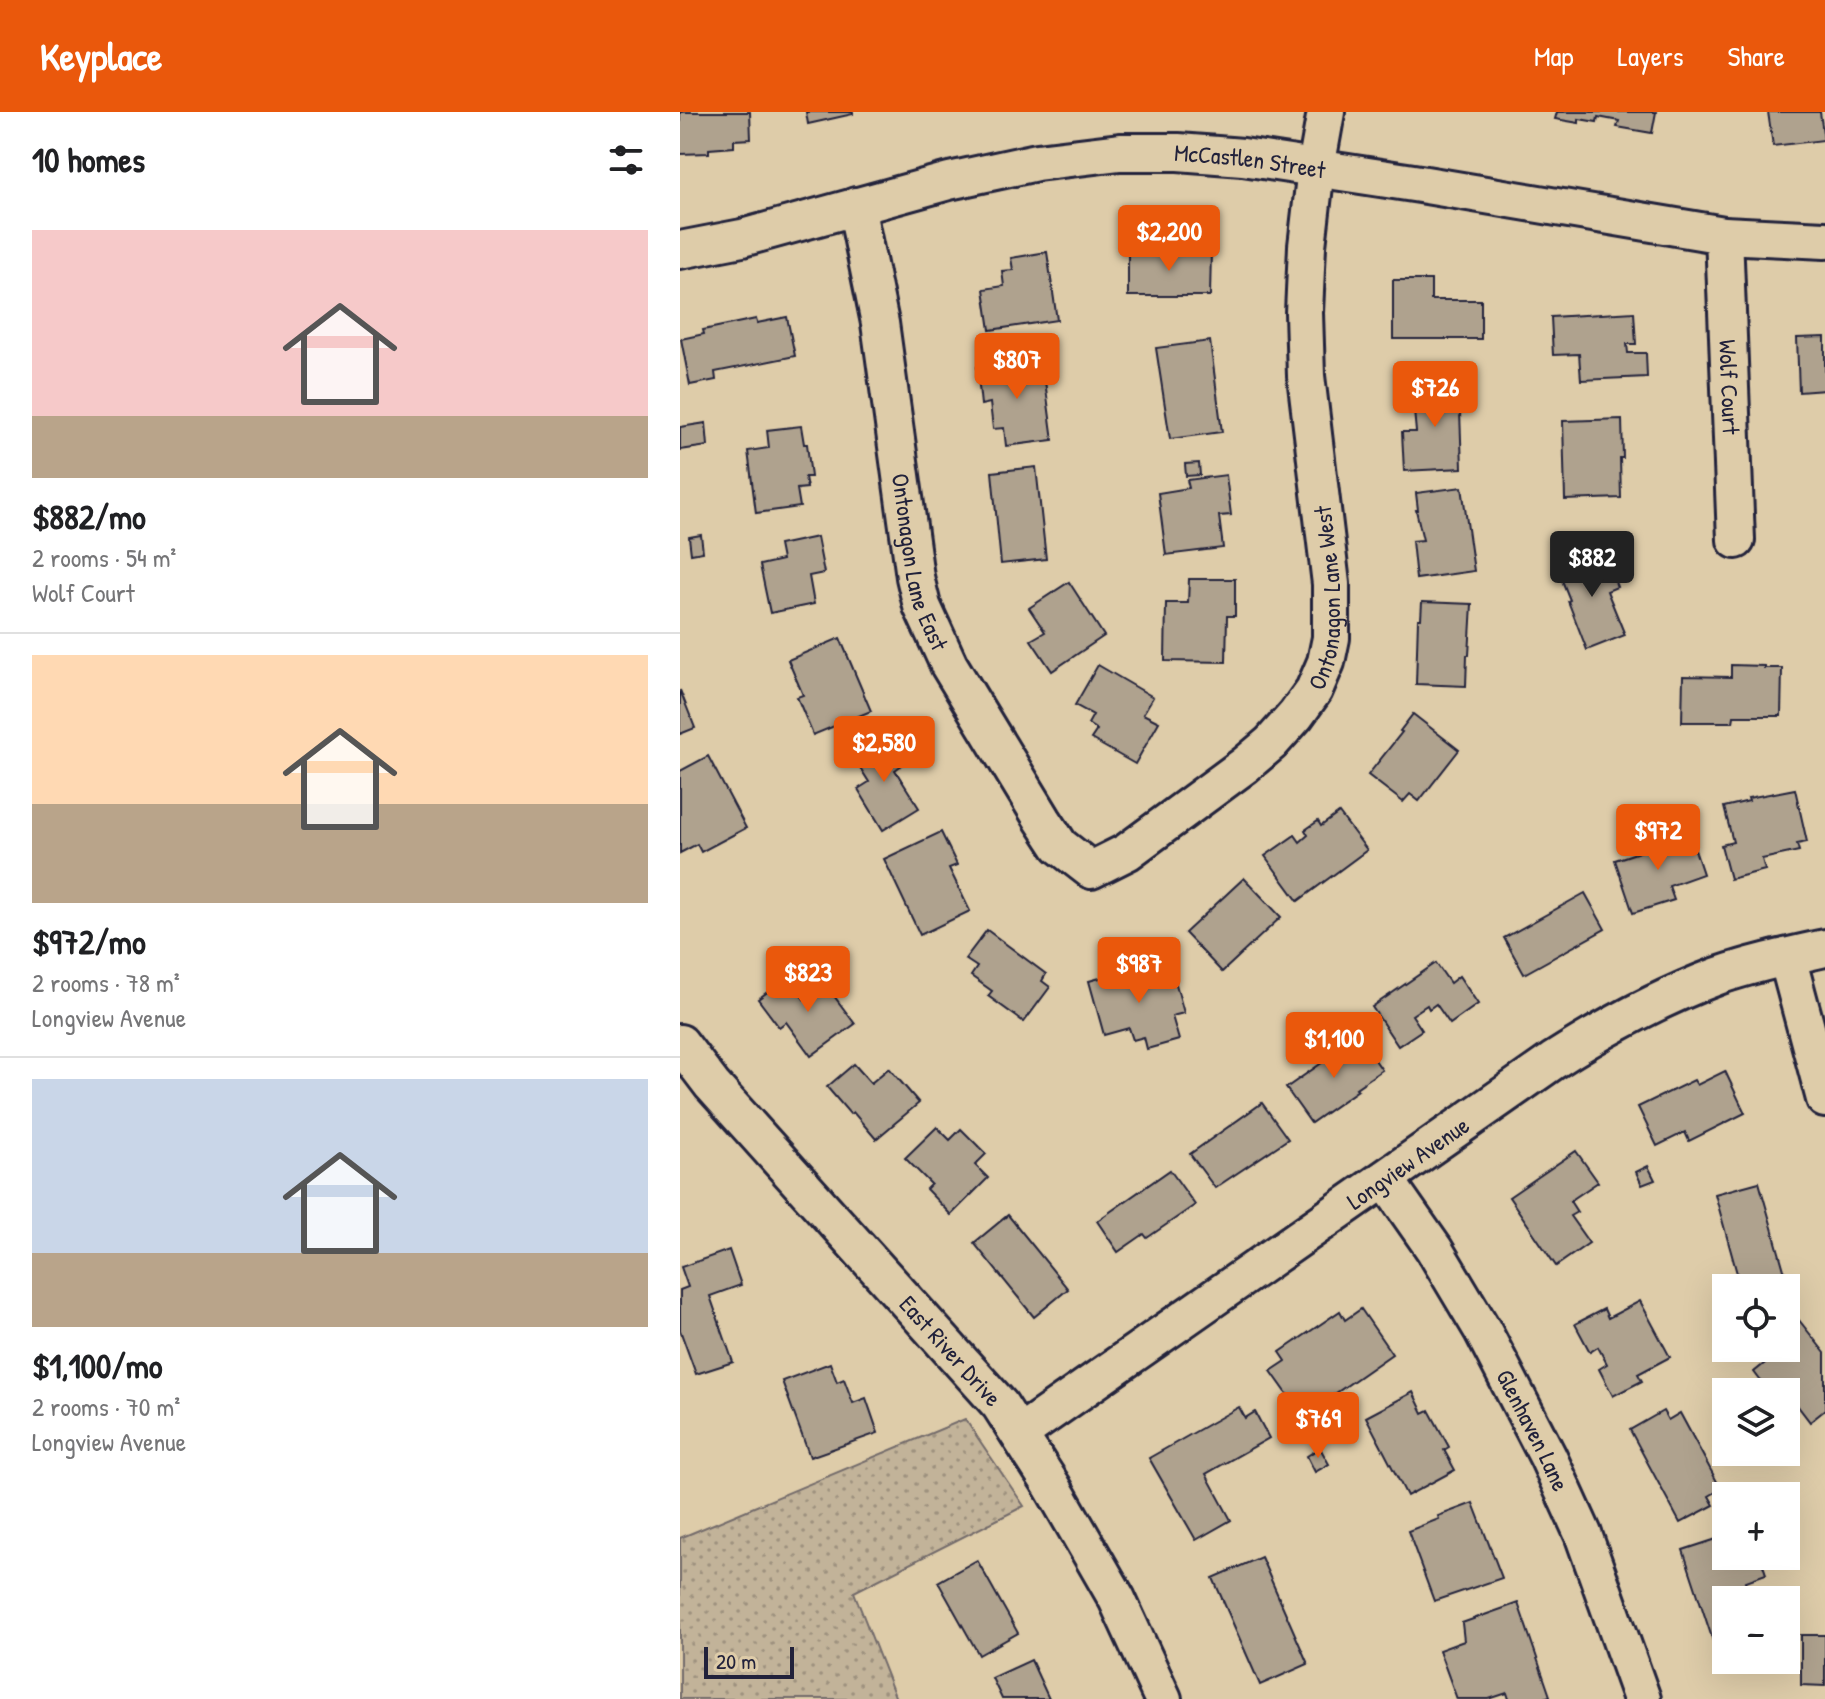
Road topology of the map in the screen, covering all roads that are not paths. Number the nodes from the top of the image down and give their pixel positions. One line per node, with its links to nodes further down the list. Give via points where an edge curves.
1 (1326, 112): 2 (street, Ontonagon Lane West)
2 (1316, 168): 3 (street, McCastlen Street, via 1243,157 1120,152 1037,162); 4 (street, McCastlen Street); 8 (street, Ontonagon Lane West, via 1304,313 1306,376 1331,584 1326,662 1314,690 1271,743 1127,852)
3 (856, 206): 6 (street, McCastlen Street); 8 (street, Ontonagon Lane East, via 880,323 922,606 949,665 1043,820 1060,846)
4 (1724, 235): 5 (street, McCastlen Street); 7 (street, Wolf Court)
5 (1825, 240)
6 (680, 250)
7 (1736, 540)
8 (1091, 870)
9 (1825, 948): 10 (street, Longview Avenue)
10 (1787, 957): 12 (street); 13 (street, Longview Avenue, via 1720,975 1600,1031)
11 (680, 1043): 14 (street, East River Drive, via 1000,1405)
12 (1825, 1099)
13 (1385, 1179): 14 (street, Longview Avenue); 16 (street, Glenhaven Lane, via 1434,1249 1517,1394 1583,1534)
14 (1019, 1434): 15 (street, East River Drive, via 1117,1599)
15 (1163, 1699)
16 (1642, 1699)

